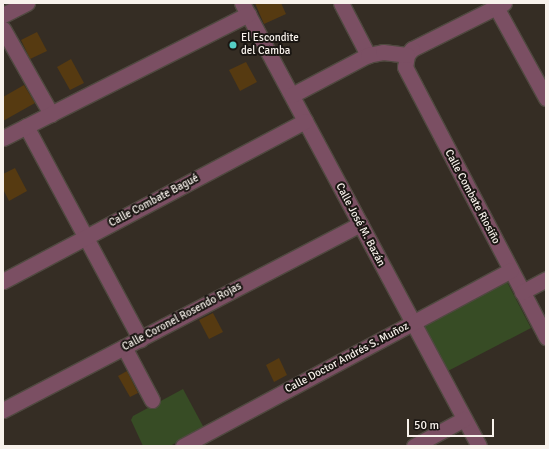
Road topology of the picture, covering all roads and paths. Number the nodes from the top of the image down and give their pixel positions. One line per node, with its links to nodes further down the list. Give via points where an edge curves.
1 (27, 3): 5 (street)
2 (341, 3): 7 (street)
3 (500, 5): 8 (street, via 412,49); 10 (street)
4 (245, 9): 9 (street, Calle José M. Bazán); 11 (street)
5 (3, 15)
6 (3, 29): 11 (street)
7 (368, 55): 8 (street, via 382,52); 9 (street)
8 (407, 55): 17 (street, Calle Combate Riosiño, via 406,71)
9 (292, 95): 12 (street, Calle José M. Bazán)
10 (546, 98)
11 (51, 114): 13 (street)
12 (305, 121): 15 (street, Calle José M. Bazán); 16 (street, Calle Combate Bagué)
13 (26, 126): 14 (street); 16 (street)
14 (3, 138)
15 (360, 224): 21 (street, Calle José M. Bazán); 23 (street, Calle Coronel Rosendo Rojas)
16 (86, 237): 19 (street, Calle Combate Bagué); 23 (street)
17 (511, 270): 20 (street, Calle Combate Riosiño); 21 (street, Calle Doctor Andrés S. Muñoz)
18 (546, 279): 20 (street)
19 (3, 281)
20 (522, 292): 22 (street, Calle Combate Riosiño)
21 (413, 323): 27 (street, Calle José M. Bazán); 28 (street, Calle Doctor Andrés S. Muñoz)
22 (546, 337)
23 (140, 339): 24 (street, Calle Coronel Rosendo Rojas)
24 (124, 347): 25 (street); 26 (street, Calle Coronel Rosendo Rojas)
25 (152, 400)
26 (3, 410)
27 (464, 419): 29 (street); 30 (street, Calle José M. Bazán)
28 (183, 446)
29 (414, 446)
30 (479, 446)

